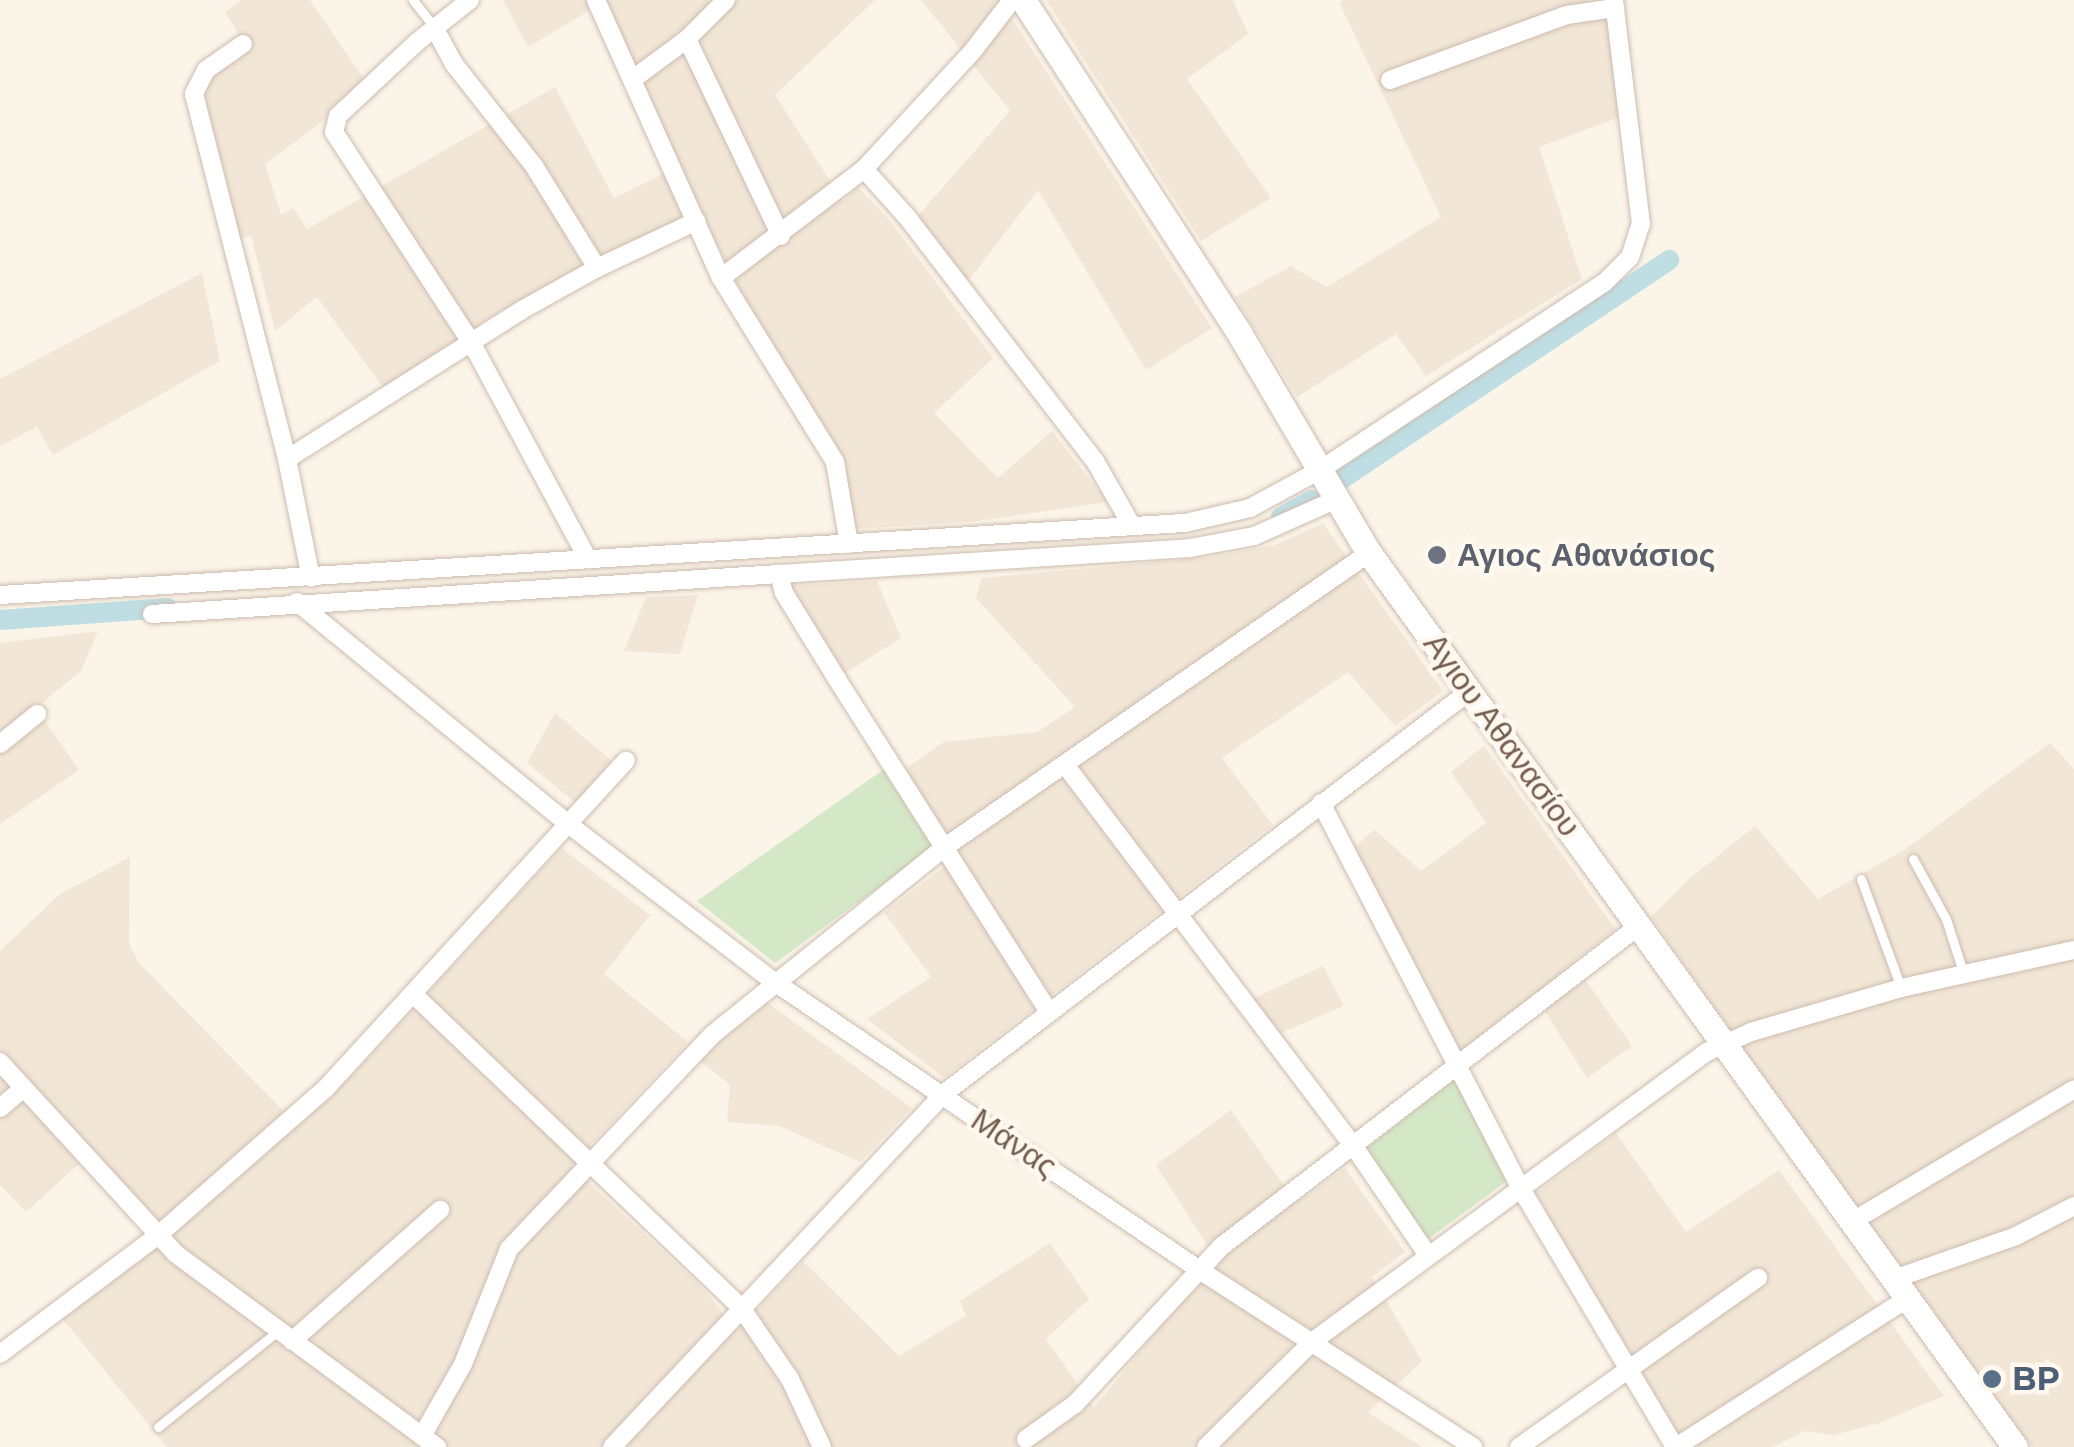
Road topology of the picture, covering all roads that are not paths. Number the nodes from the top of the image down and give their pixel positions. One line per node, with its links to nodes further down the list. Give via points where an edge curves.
1 (413, 0): 8 (lane)
2 (470, 0): 8 (street)
3 (596, 0): 11 (street)
4 (726, 0): 9 (street)
5 (1012, 0): 13 (street)
6 (1023, 0): 20 (main road, Αγιου Αθανασίου)
7 (1614, 4): 12 (street, via 1548,21); 20 (street, via 1641,224 1630,257 1604,284)
8 (434, 27): 16 (street); 18 (street, via 338,116 334,132)
9 (687, 40): 11 (street); 15 (street)
10 (243, 44): 19 (street, via 206,70 194,94)
11 (633, 79): 14 (street)
12 (1390, 80)
13 (864, 169): 15 (street); 22 (street, via 1095,461)
14 (697, 221): 16 (street); 17 (street)
15 (781, 236): 17 (street)
16 (597, 268): 18 (street)
17 (721, 278): 23 (street, via 834,462)
18 (471, 342): 19 (street); 25 (street)
19 (287, 459): 27 (street)
20 (1320, 470): 21 (main road, Αγιου Αθανασίου); 22 (street, via 1232,514)
21 (1335, 500): 24 (main road, Αγιου Αθανασίου); 26 (street, via 1254,536 1190,548)
22 (1132, 526): 23 (street)
23 (849, 544): 25 (street)
24 (1368, 553): 31 (main road, Αγιου Αθανασίου); 35 (street)
25 (588, 559): 27 (street)
26 (778, 574): 29 (street); 38 (street, via 810,636)
27 (312, 578): 28 (street)
28 (0, 596)
29 (298, 602): 30 (street); 37 (street, Μάνας)
30 (152, 614)
31 (1471, 690): 36 (street); 42 (main road, Αγιου Αθανασίου)
32 (37, 714): 33 (street)
33 (0, 744)
34 (626, 762): 37 (street)
35 (1066, 766): 38 (street); 41 (street)
36 (1321, 803): 41 (street); 51 (street)
37 (567, 822): 45 (street, Μάνας); 47 (street)
38 (945, 847): 45 (street); 48 (street)
39 (1913, 859): 44 (lane, via 1946,919)
40 (1861, 879): 46 (lane)
41 (1180, 912): 48 (street); 56 (street)
42 (1640, 925): 49 (main road, Αγιου Αθανασίου); 51 (street)
43 (2074, 950): 44 (street)
44 (1963, 972): 46 (street)
45 (773, 981): 54 (street, Μάνας); 57 (street, via 681,1065)
46 (1901, 988): 49 (street)
47 (413, 994): 57 (street); 62 (street, via 326,1088)
48 (1049, 1012): 54 (street)
49 (1723, 1044): 58 (street); 61 (main road, Αγιου Αθανασίου)
50 (0, 1062): 52 (street)
51 (1456, 1068): 56 (street); 58 (street)
52 (24, 1089): 55 (street); 62 (street)
53 (2074, 1089): 61 (street)
54 (942, 1094): 64 (street, Μάνας); 67 (street)
55 (0, 1108)
56 (1355, 1148): 63 (street); 64 (street)
57 (588, 1165): 67 (street); 74 (street, via 509,1249)
58 (1520, 1187): 63 (street); 71 (street)
59 (2074, 1206): 66 (street)
60 (440, 1210): 68 (street)
61 (1853, 1221): 66 (main road, Αγιου Αθανασίου)
62 (157, 1236): 68 (street); 70 (street)
63 (1427, 1254): 69 (street)
64 (1198, 1268): 69 (street, Μάνας); 73 (street, via 1075,1404)
65 (1758, 1278): 71 (street)
66 (1901, 1288): 80 (street); 81 (main road, Αγιου Αθανασίου)
67 (740, 1306): 75 (street); 76 (street, via 790,1379)
68 (285, 1336): 72 (lane); 74 (street)
69 (1312, 1342): 77 (street); 78 (street, Μάνας)
70 (0, 1354)
71 (1625, 1369): 79 (street); 80 (street)
72 (158, 1427)
73 (1026, 1439)
74 (429, 1441)
75 (612, 1447)
76 (822, 1447)
77 (1206, 1447)
78 (1472, 1447)
79 (1519, 1447)
80 (1676, 1447)
81 (2015, 1447)

